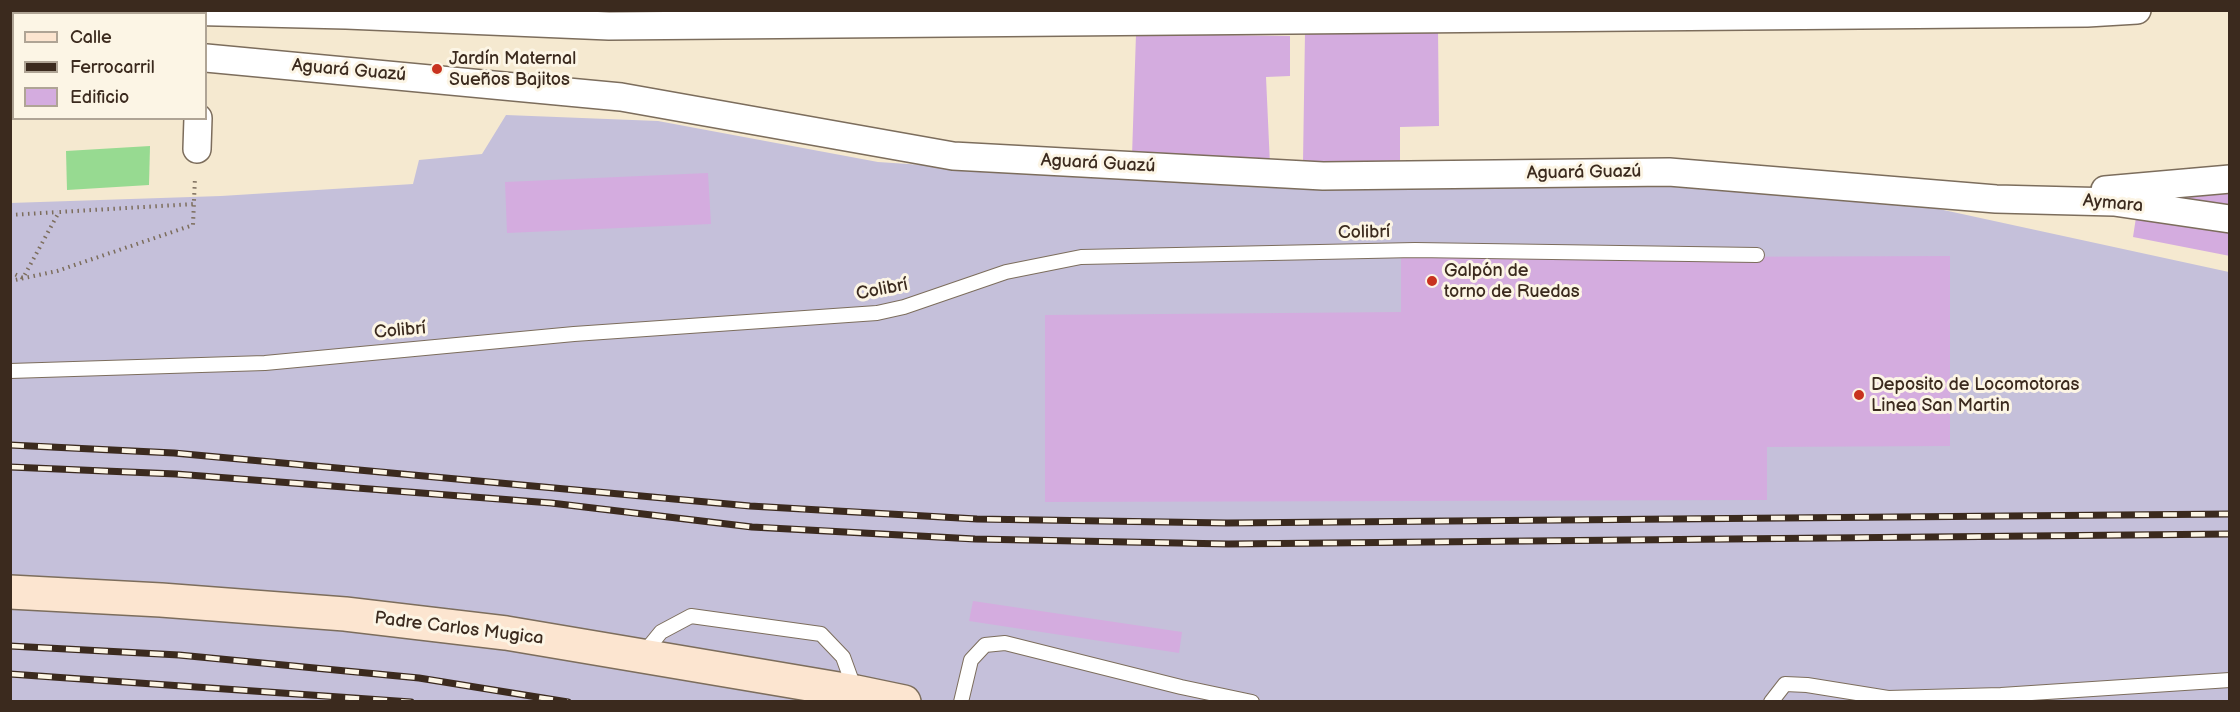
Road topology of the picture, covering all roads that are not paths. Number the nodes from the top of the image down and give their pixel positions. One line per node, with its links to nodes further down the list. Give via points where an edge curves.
1 (134, 10): 3 (street)
2 (2137, 10): 4 (street, via 620,26)
3 (203, 12)
4 (207, 12)
5 (207, 58): 9 (street, Aguará Guazú, via 621,97 953,156 1323,176 1670,172)
6 (198, 120): 7 (street)
7 (197, 149)
8 (2229, 179): 9 (street)
9 (1996, 199): 10 (street, Aymara, via 2114,202)
10 (2229, 219)
11 (1756, 255): 12 (lane, Colibrí, via 1415,250 1081,257 1006,272 876,313 574,334 265,363)
12 (10, 371)
13 (10, 592): 14 (street, Padre Carlos Mugica, via 345,614 506,633)
14 (643, 655): 16 (street, Padre Carlos Mugica); 16 (lane, via 661,632 691,616 821,634 843,657)
15 (2229, 680): 20 (lane, via 1888,698 1785,684)
16 (856, 692): 17 (street, Padre Carlos Mugica)
17 (904, 702)
18 (961, 702): 19 (lane, via 971,660 985,645 1005,643)
19 (1252, 702)
20 (1771, 702)

